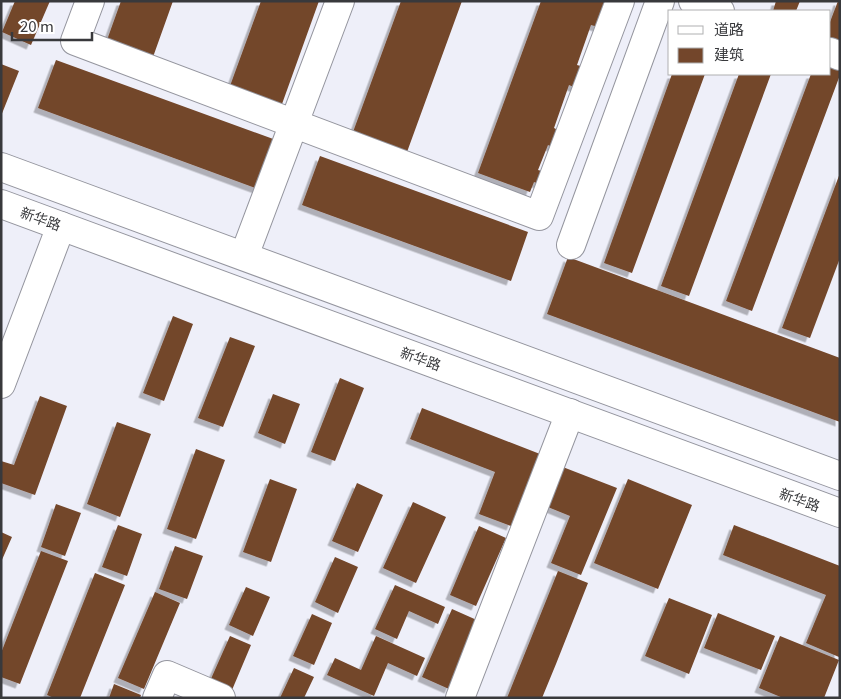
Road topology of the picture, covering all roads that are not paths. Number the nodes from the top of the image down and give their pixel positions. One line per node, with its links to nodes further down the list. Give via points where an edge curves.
1 (90, 1): 7 (main road, via 75,41)
2 (340, 1): 7 (main road)
3 (620, 1): 7 (main road, via 540,216)
4 (660, 1): 11 (main road)
5 (694, 1): 6 (main road)
6 (717, 10)
7 (294, 124): 12 (main road)
8 (1, 167): 12 (main road)
9 (1, 204): 10 (main road, 新华路)
10 (61, 226): 13 (main road); 14 (main road, 新华路)
11 (571, 244)
12 (244, 256): 15 (main road)
13 (1, 384)
14 (570, 413): 16 (main road, 新华路); 19 (main road)
15 (840, 476)
16 (840, 513)
17 (157, 698): 18 (main road, via 167,675)
18 (221, 698)
19 (460, 698)

